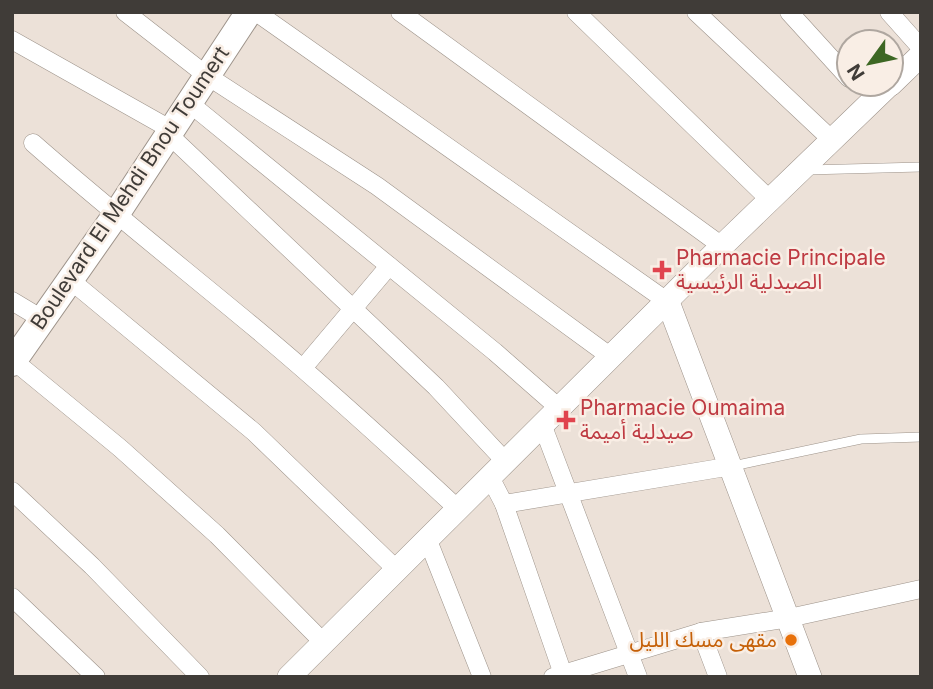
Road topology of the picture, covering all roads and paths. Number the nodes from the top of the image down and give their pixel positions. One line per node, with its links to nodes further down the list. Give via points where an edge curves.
1 (125, 12): 14 (street)
2 (249, 12): 14 (main road, Boulevard El Mehdi Bnou Toumert)
3 (256, 12): 30 (street)
4 (400, 12): 26 (street)
5 (576, 12): 24 (street)
6 (696, 12): 20 (street)
7 (789, 12): 12 (street)
8 (889, 12): 10 (street)
9 (12, 40): 19 (street)
10 (921, 48)
11 (921, 55): 13 (street)
12 (835, 63)
13 (905, 70)
14 (206, 75): 17 (main road, Boulevard El Mehdi Bnou Toumert); 33 (street, via 377,186)
15 (867, 98): 18 (street)
16 (875, 98): 18 (street)
17 (188, 102): 19 (main road, Boulevard El Mehdi Bnou Toumert); 27 (street)
18 (871, 102): 20 (street)
19 (169, 131): 25 (main road, Boulevard El Mehdi Bnou Toumert); 31 (street)
20 (832, 140): 23 (street)
21 (33, 143): 25 (street)
22 (921, 167): 23 (lane)
23 (801, 170): 24 (street)
24 (770, 200): 26 (street)
25 (115, 216): 28 (main road, Boulevard El Mehdi Bnou Toumert); 35 (street)
26 (722, 246): 30 (street)
27 (389, 266): 31 (street); 36 (street)
28 (69, 279): 32 (main road, Boulevard El Mehdi Bnou Toumert); 46 (street, via 254,432)
29 (12, 301): 32 (street)
30 (668, 302): 33 (street); 39 (street)
31 (351, 307): 35 (street); 40 (street, via 436,387)
32 (42, 319): 34 (main road, Boulevard El Mehdi Bnou Toumert)
33 (611, 357): 36 (street)
34 (13, 362): 51 (street, via 217,534)
35 (303, 368): 44 (street)
36 (559, 408): 37 (street)
37 (542, 424): 40 (street); 42 (street)
38 (921, 437): 39 (lane, via 861,439)
39 (732, 466): 42 (street); 49 (street)
40 (498, 469): 43 (street); 44 (street)
41 (12, 491): 55 (street)
42 (569, 494): 43 (street); 52 (street)
43 (505, 504): 53 (street)
44 (458, 509): 45 (street)
45 (427, 538): 46 (street); 57 (street)
46 (396, 569): 51 (street)
47 (921, 589): 49 (street)
48 (12, 597): 54 (street)
49 (789, 618): 50 (street); 60 (street)
50 (701, 632): 52 (street); 59 (street)
51 (323, 642): 56 (street)
52 (629, 651): 53 (street); 58 (street)
53 (560, 676)
54 (96, 677)
55 (200, 677)
56 (289, 677)
57 (482, 677)
58 (638, 677)
59 (718, 677)
60 (810, 677)

